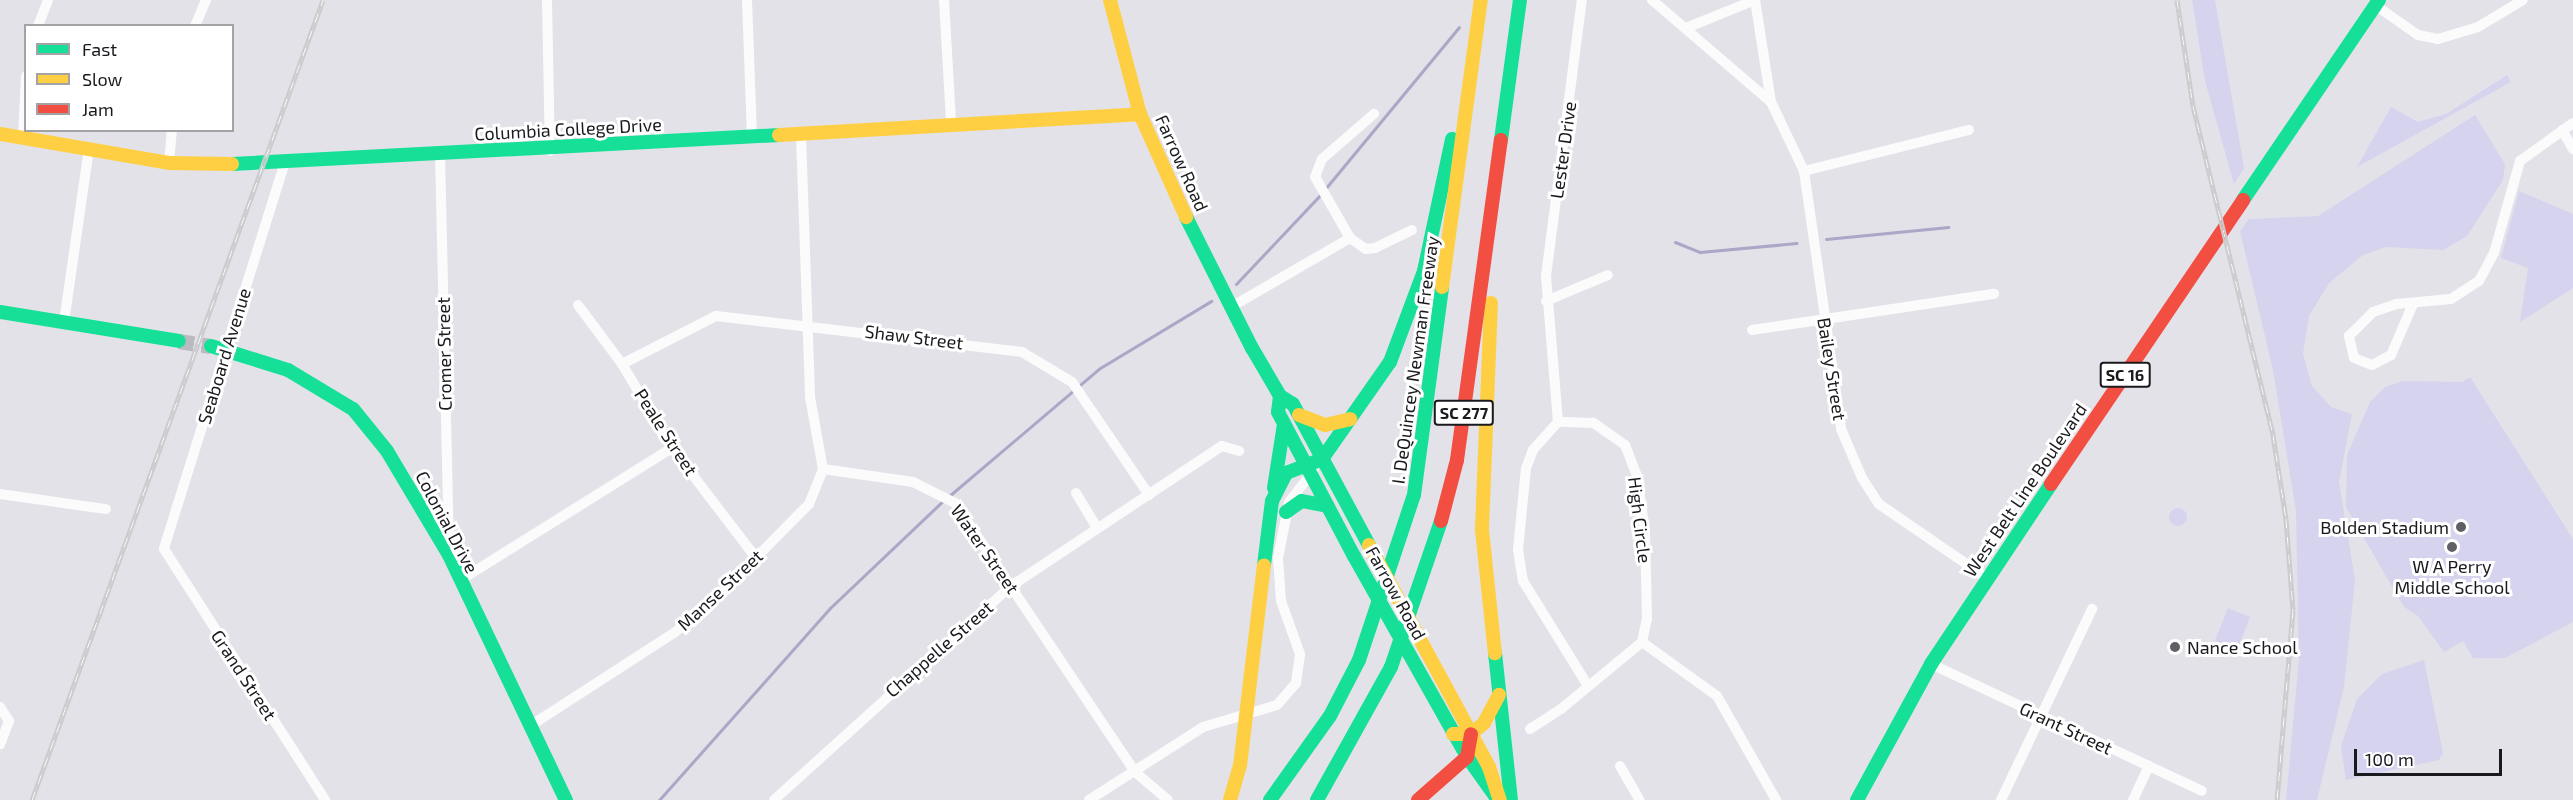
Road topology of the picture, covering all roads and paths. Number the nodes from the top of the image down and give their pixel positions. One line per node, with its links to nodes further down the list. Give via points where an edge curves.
1 (48, 0): 14 (street)
2 (206, 0): 15 (street)
3 (547, 0): 34 (street)
4 (747, 0): 29 (street)
5 (944, 0): 23 (street)
6 (1110, 0): 20 (main road, Farrow Road)
7 (1481, 0): 17 (main road, I. DeQuincey Newman Freeway / SC 277)
8 (1520, 0): 18 (main road, SC 277)
9 (1582, 0): 43 (street, Lester Drive)
10 (1652, 0): 16 (street, Bailey Street)
11 (1755, 0): 16 (street, Bailey Street); 19 (street, Bailey Street)
12 (2523, 0): 13 (street, via 2478,27 2438,39 2418,35)
13 (2377, 3): 77 (main road, West Belt Line Boulevard / SC 16)
14 (39, 24)
15 (196, 24)
16 (1686, 28): 19 (street, Bailey Street)
17 (1474, 53): 58 (main road, via 1413,308 1390,362); 104 (main road, I. DeQuincey Newman Freeway / SC 277, via 1414,495 1359,660 1330,716)
18 (1509, 86): 84 (main road, via 1509,144 1488,328 1481,468); 105 (main road, SC 277, via 1457,460 1435,544 1391,667)
19 (1771, 102): 38 (street, Bailey Street)
20 (1140, 114): 23 (main road, Columbia College Drive); 46 (main road, Farrow Road)
21 (1374, 114): 40 (street, via 1322,159 1315,177)
22 (24, 117): 31 (street)
23 (951, 123): 30 (main road, Columbia College Drive)
24 (2573, 123): 26 (street)
25 (1969, 130): 38 (street)
26 (2562, 130): 33 (street); 44 (street, via 2520,161 2494,253 2479,281 2451,299)
27 (172, 132): 37 (street)
28 (0, 134): 31 (main road, Columbia College Drive)
29 (752, 135): 30 (main road, Columbia College Drive); 34 (main road, Columbia College Drive)
30 (801, 136): 50 (street)
31 (23, 137): 32 (main road, Columbia College Drive)
32 (89, 148): 37 (main road, Columbia College Drive); 49 (street)
33 (2573, 149)
34 (550, 151): 35 (main road, Columbia College Drive)
35 (440, 153): 36 (main road, Columbia College Drive); 75 (street, Cromer Street)
36 (285, 162): 37 (main road, Columbia College Drive); 54 (street, Seaboard Avenue)
37 (169, 163)
38 (1804, 171): 48 (street, Bailey Street)
39 (1412, 231): 40 (street, via 1366,249)
40 (1350, 238): 46 (street)
41 (1608, 275): 43 (street)
42 (1994, 294): 48 (street)
43 (1546, 301): 59 (street, Lester Drive)
44 (2413, 304): 44 (street, via 2386,307 2360,321 2349,336 2354,358 2372,364 2391,355)
45 (578, 305): 55 (street, Peale Street)
46 (1231, 308): 56 (main road, Farrow Road)
47 (0, 312): 49 (main road)
48 (1825, 320): 51 (street); 77 (street, Bailey Street, via 1841,429 1878,504)
49 (64, 322): 52 (main road)
50 (806, 324): 55 (street, Shaw Street, via 716,316); 64 (street, via 810,397); 68 (street, Shaw Street, via 1022,352 1072,382)
51 (1752, 330)
52 (179, 341)
53 (211, 346): 54 (main road, Colonial Drive)
54 (226, 349): 74 (street, Seaboard Avenue); 75 (main road, Colonial Drive, via 288,370 353,409 387,451)
55 (622, 364): 61 (street, Peale Street)
56 (1280, 396): 57 (main road, Farrow Road); 60 (main road, Farrow Road, via 1278,412)
57 (1299, 415): 58 (main road, via 1325,425); 63 (main road, Farrow Road)
58 (1350, 419): 63 (main road)
59 (1558, 422): 81 (street, High Circle, via 1593,423 1615,434 1633,465 1647,562); 83 (street, via 1533,450 1526,468 1518,550 1523,581)
60 (1284, 424): 65 (main road, Farrow Road); 69 (main road)
61 (672, 447): 76 (street, Peale Street); 78 (street)
62 (1239, 451): 68 (street, Chappelle Street, via 1222,446)
63 (1322, 459): 65 (main road); 91 (main road, Farrow Road)
64 (823, 469): 76 (street, Manse Street, via 809,504); 79 (street, Water Street, via 913,482 939,491 955,503)
65 (1308, 469): 69 (main road, via 1286,473); 70 (main road, Farrow Road); 72 (street)
66 (1076, 493): 73 (street)
67 (0, 494): 71 (street)
68 (1149, 495): 73 (street, Chappelle Street)
69 (1272, 501): 86 (main road)
70 (1328, 506): 72 (main road, via 1302,501); 90 (main road, Farrow Road)
71 (106, 509)
72 (1286, 512): 86 (street, via 1278,584 1301,667 1277,705)
73 (1097, 528): 79 (street, Chappelle Street)
74 (164, 549): 98 (street, Grand Street)
75 (449, 555): 78 (main road, Colonial Drive)
76 (756, 558): 88 (street, Manse Street, via 674,633)
77 (1987, 578): 82 (main road, West Belt Line Boulevard / SC 16)
78 (459, 580): 88 (main road, Colonial Drive)
79 (1011, 586): 96 (street, Water Street); 100 (street, Chappelle Street)
80 (2092, 609): 87 (street)
81 (1642, 642): 83 (street); 110 (street, via 1718,696)
82 (1931, 664): 87 (street, Grant Street); 111 (main road, West Belt Line Boulevard / SC 16)
83 (1588, 686): 89 (street)
84 (1500, 695): 91 (main road, via 1492,713); 108 (main road)
85 (0, 707): 92 (street, via 9,721)
86 (1246, 714): 96 (street, via 1203,727); 103 (main road)
87 (2043, 718): 95 (street, Grant Street); 112 (street)
88 (530, 726): 99 (main road, Colonial Drive)
89 (1530, 729)
90 (1453, 734): 91 (main road); 93 (main road, Farrow Road)
91 (1471, 734): 93 (main road); 107 (main road, Farrow Road)
92 (0, 744)
93 (1467, 757): 106 (main road); 107 (main road, Farrow Road, via 1489,795)
94 (1620, 766): 109 (street)
95 (2149, 766): 97 (street, Grant Street); 113 (street)
96 (1135, 772): 101 (street); 102 (street, Water Street)
97 (2202, 791)
98 (325, 800)
99 (566, 800)
100 (774, 800)
101 (1089, 800)
102 (1168, 800)
103 (1230, 800)
104 (1270, 800)
105 (1317, 800)
106 (1418, 800)
107 (1499, 800)
108 (1511, 800)
109 (1640, 800)
110 (1776, 800)
111 (1857, 800)
112 (2001, 800)
113 (2133, 800)

